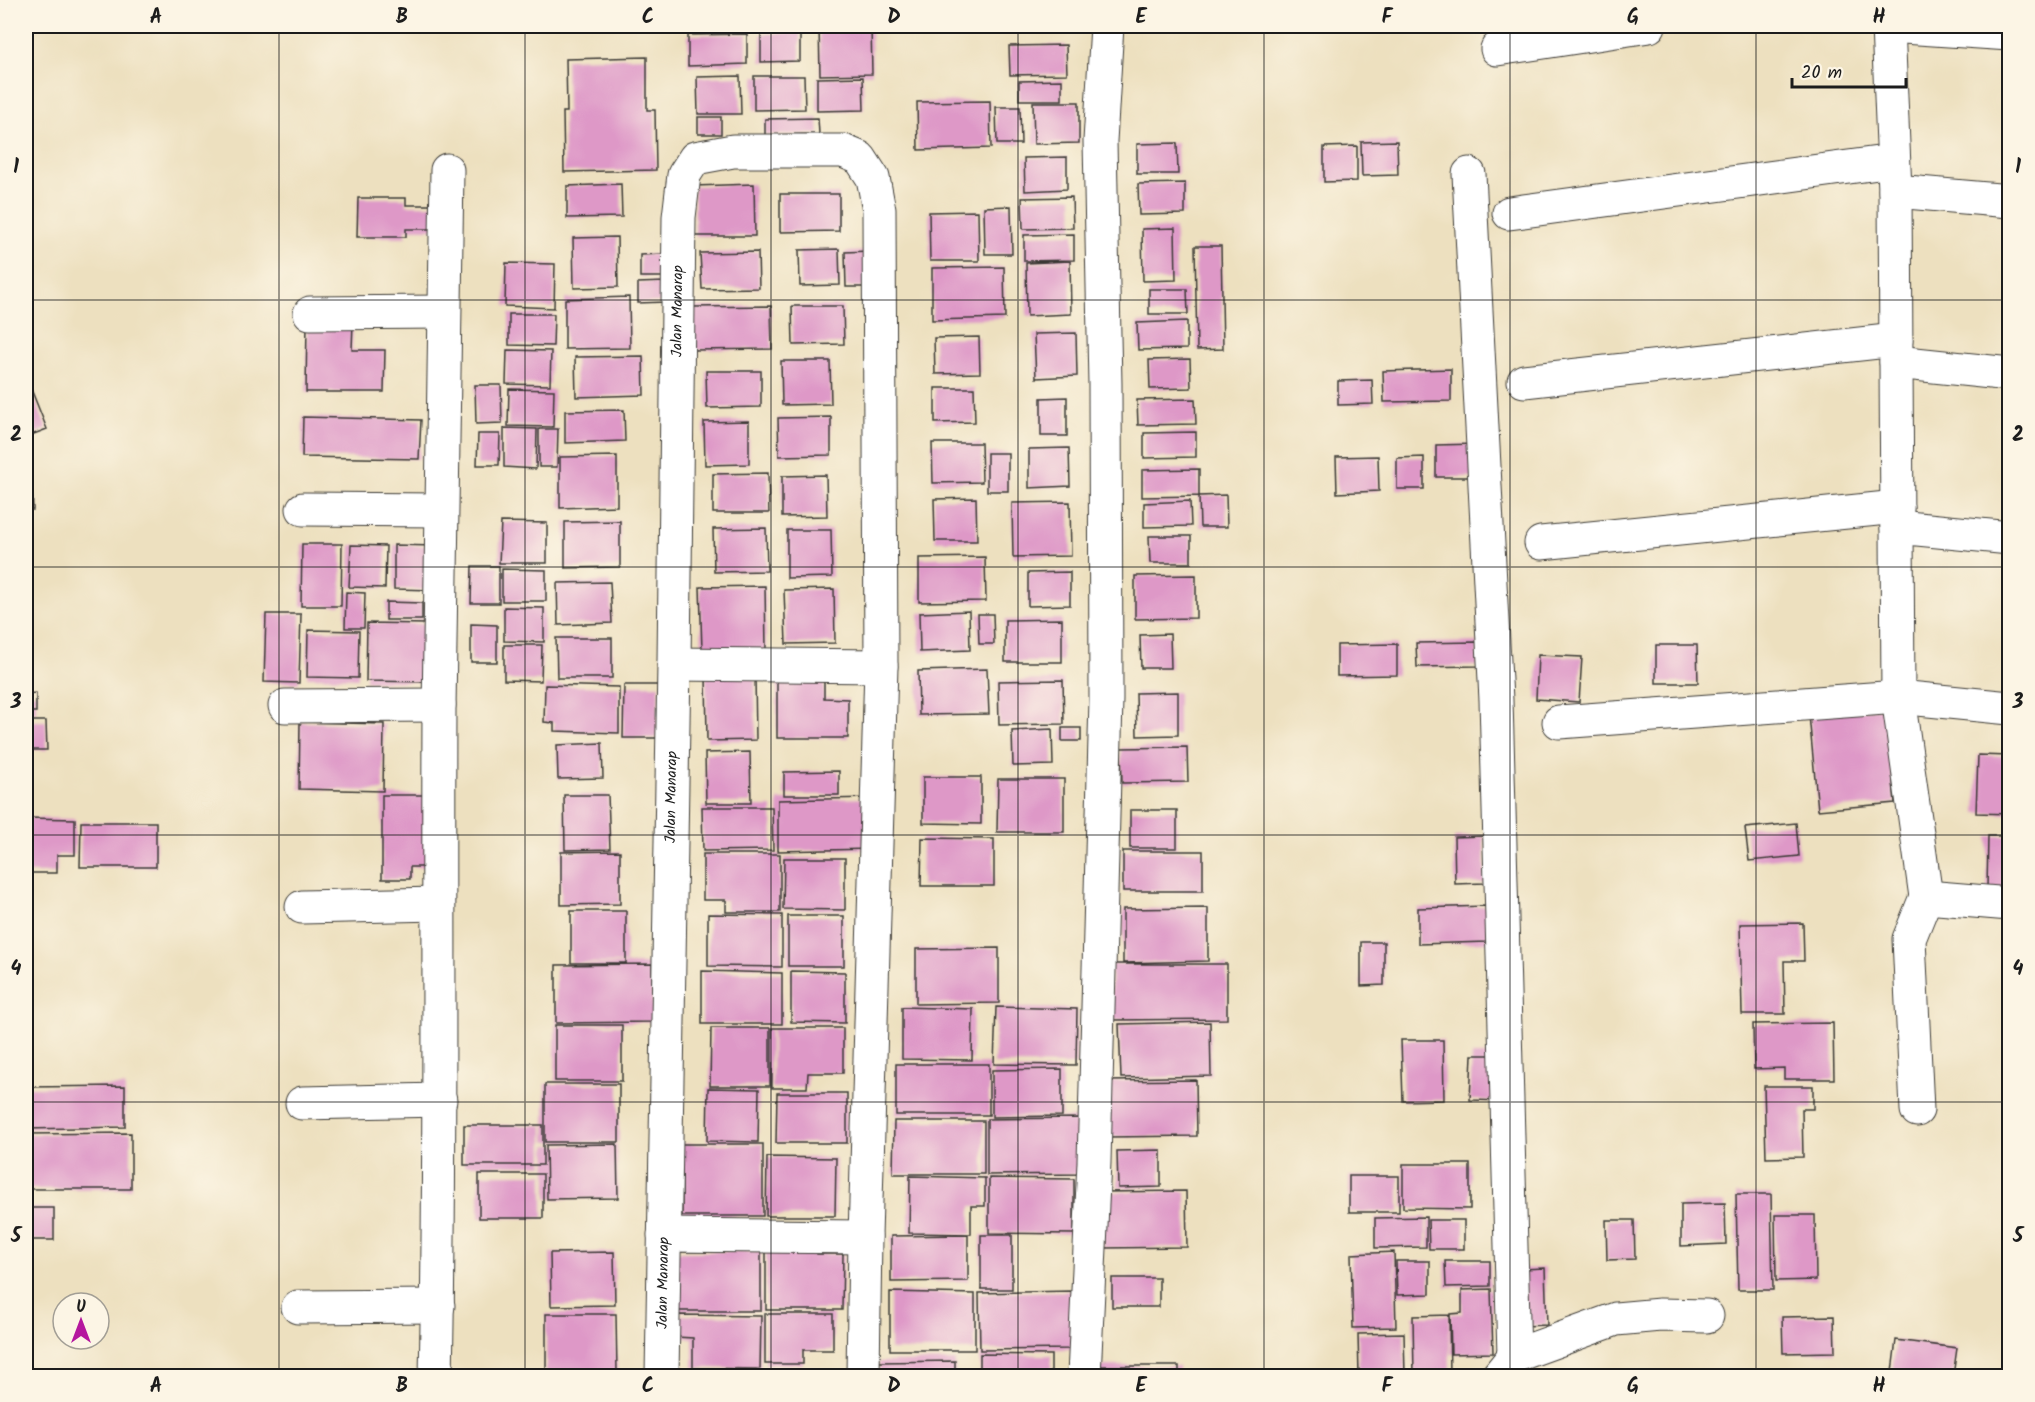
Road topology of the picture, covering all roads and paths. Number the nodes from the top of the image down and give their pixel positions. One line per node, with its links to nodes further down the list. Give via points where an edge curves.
1 (1107, 26): 44 (street, via 1100,141 1106,699 1094,1162)
2 (1650, 26): 5 (street)
3 (1888, 26): 4 (street); 8 (street)
4 (2010, 34)
5 (1497, 49)
6 (447, 170): 11 (street)
7 (1469, 174): 40 (street, via 1496,700)
8 (1894, 176): 9 (street); 10 (street); 13 (street)
9 (2010, 201)
10 (1509, 213)
11 (444, 312): 12 (street); 17 (street)
12 (310, 313)
13 (1896, 351): 14 (street); 15 (street); 18 (street)
14 (2010, 374)
15 (1524, 381)
16 (303, 509): 17 (street)
17 (440, 510): 24 (street)
18 (1897, 517): 19 (street); 20 (street); 23 (street)
19 (2010, 538)
20 (1541, 543)
21 (674, 664): 22 (street); 22 (street, Jalan Manarap, via 679,217 684,176 695,158 734,151 843,152 860,158 873,178 879,210); 35 (street, Jalan Manarap)
22 (881, 666): 36 (street, Jalan Manarap)
23 (1898, 697): 26 (street); 27 (street); 28 (street)
24 (439, 705): 25 (street); 29 (street)
25 (285, 706)
26 (2010, 708)
27 (1559, 722)
28 (1926, 897): 30 (street); 34 (street, via 1909,939)
29 (438, 904): 31 (street); 32 (street)
30 (2010, 904)
31 (302, 907)
32 (440, 1100): 33 (street); 37 (street)
33 (302, 1103)
34 (1917, 1110)
35 (664, 1235): 36 (street); 42 (street, Jalan Manarap)
36 (865, 1237): 43 (street, Jalan Manarap)
37 (438, 1306): 38 (street); 41 (street)
38 (298, 1307)
39 (1707, 1316): 40 (street, via 1617,1319)
40 (1506, 1366)
41 (436, 1377)
42 (662, 1377)
43 (863, 1377)
44 (1084, 1377)

